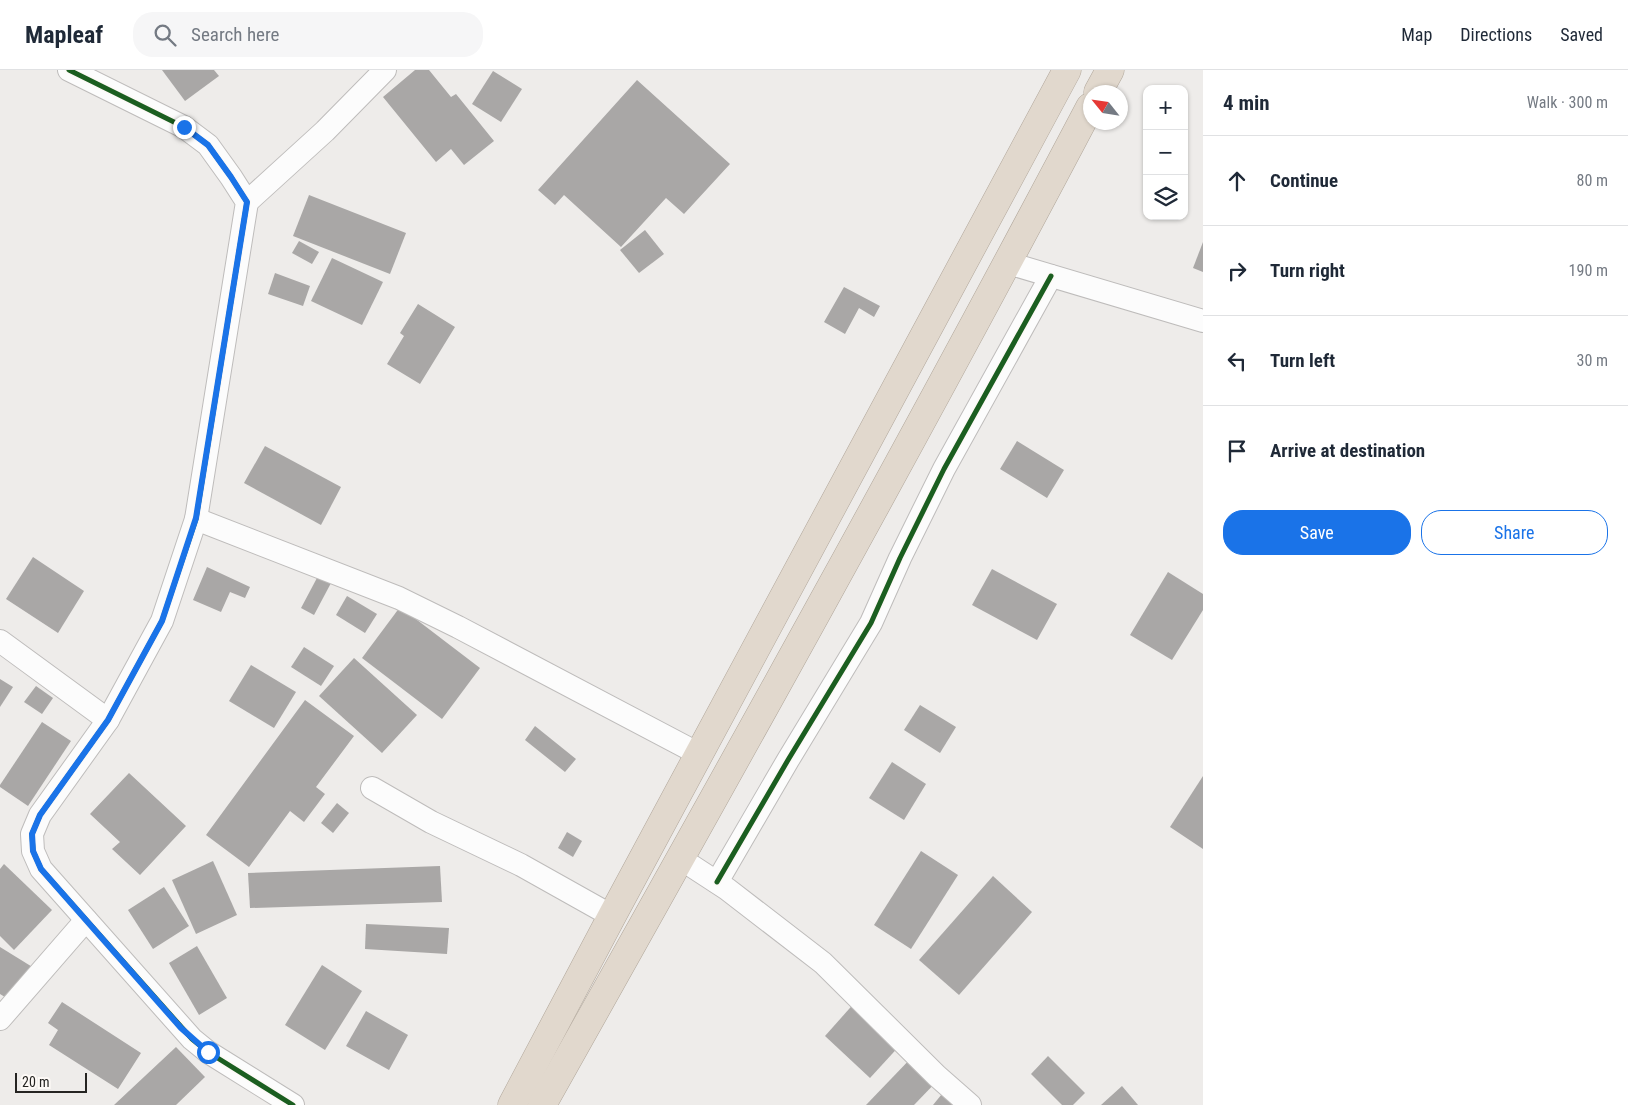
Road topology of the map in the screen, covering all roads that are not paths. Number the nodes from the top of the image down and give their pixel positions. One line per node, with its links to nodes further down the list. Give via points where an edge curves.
1 (69, 70): 7 (street, via 190,131 208,145)
2 (384, 70): 7 (street, via 325,131)
3 (1067, 70): 14 (highway)
4 (1110, 70): 5 (highway)
5 (1102, 85)
6 (1083, 120): 8 (highway)
7 (247, 202): 11 (street)
8 (1008, 263): 9 (street); 16 (highway)
9 (1051, 276): 10 (street); 17 (street, via 944,469 871,623)
10 (1203, 321)
11 (196, 518): 13 (street, via 162,621); 14 (street, via 398,598 467,631)
12 (0, 641): 13 (street)
13 (108, 720): 19 (street, via 40,815 32,834 33,851 41,869)
14 (698, 754): 18 (highway)
15 (372, 788): 18 (street)
16 (680, 859): 17 (street); 23 (highway)
17 (717, 882): 24 (street, via 823,963)
18 (612, 916): 22 (highway)
19 (86, 920): 20 (street); 21 (street, via 192,1039)
20 (0, 1019)
21 (292, 1105)
22 (512, 1105)
23 (542, 1105)
24 (970, 1105)

